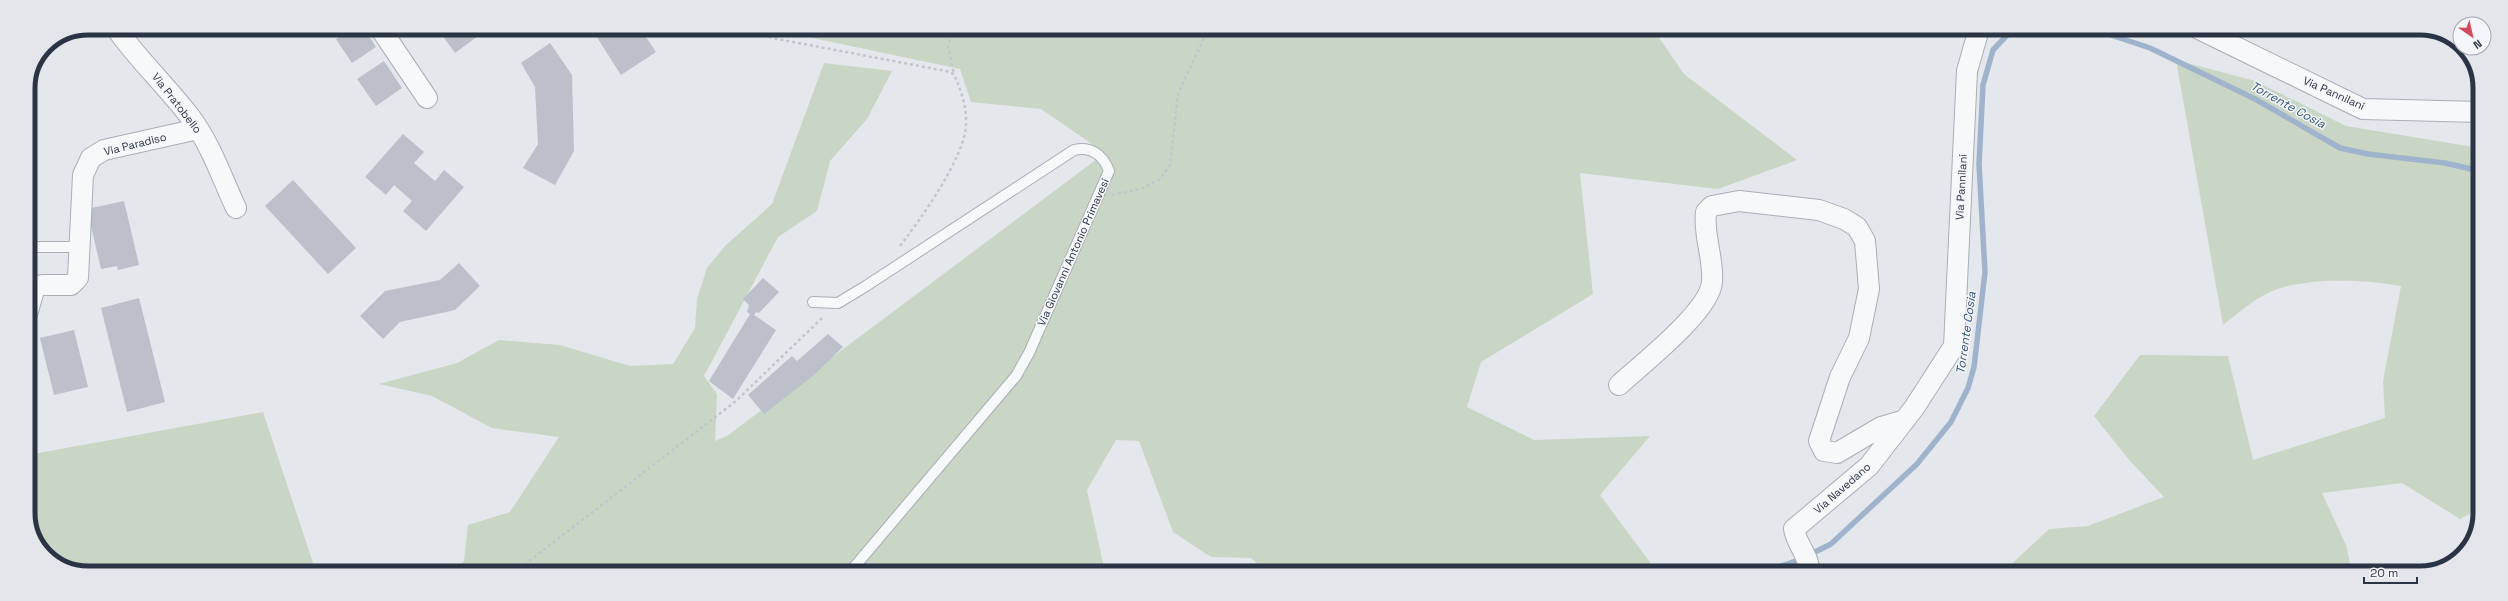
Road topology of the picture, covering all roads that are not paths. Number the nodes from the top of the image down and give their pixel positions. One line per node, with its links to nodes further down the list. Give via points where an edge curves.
1 (121, 35): 7 (street, Via Pratobello, via 164,84)
2 (385, 35): 5 (street)
3 (1977, 35): 13 (street, Via Pannilani, via 1967,71)
4 (2211, 35): 6 (street, Via Pannilani, via 2362,109)
5 (427, 98)
6 (2473, 112)
7 (198, 129): 8 (street, Via Pratobello); 10 (street, Via Paradiso, via 104,150 91,158 83,175)
8 (236, 208)
9 (35, 247): 10 (lane)
10 (79, 247): 11 (street, Via Paradiso, via 76,282 71,285)
11 (35, 287)
12 (813, 302): 16 (lane, Via Giovanni Antonio Primavesi, via 838,302 894,269 1074,150 1083,148 1096,152 1105,160 1109,171 1029,353 1016,376)
13 (1954, 346): 15 (street, Via Navedano)
14 (1619, 385): 15 (street, via 1706,302 1712,283 1712,270 1704,227 1706,212 1712,206 1739,201 1819,210 1857,227 1865,241 1869,289 1859,338 1840,377 1819,442 1824,451 1837,453 1881,427)
15 (1905, 420): 17 (street, Via Navedano, via 1868,466 1794,529)
16 (855, 566)
17 (1809, 566)

